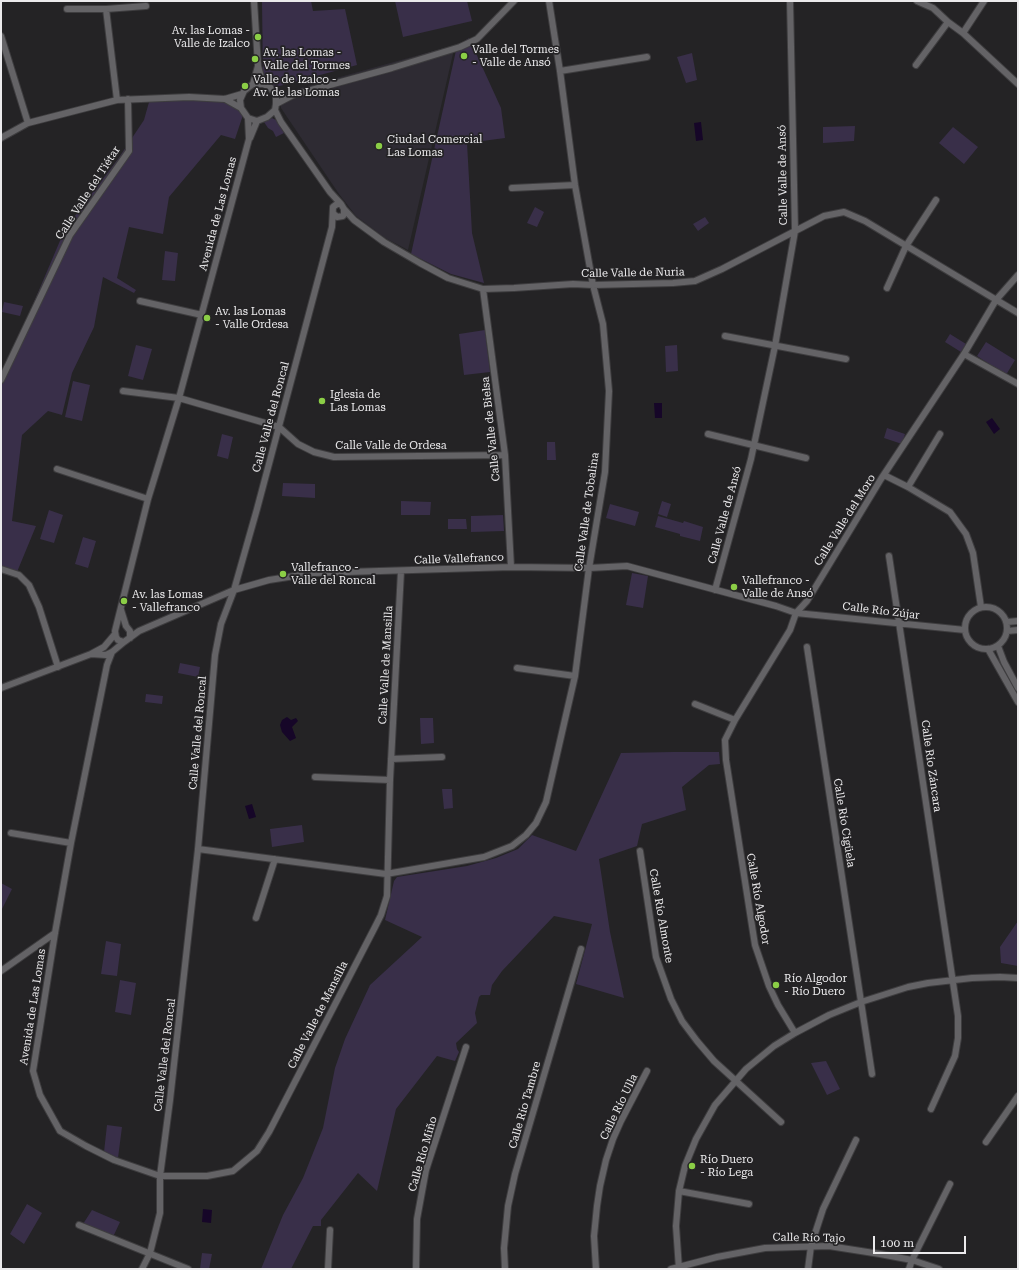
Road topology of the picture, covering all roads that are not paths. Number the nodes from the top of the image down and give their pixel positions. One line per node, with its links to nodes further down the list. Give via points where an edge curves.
1 (254, 1): 15 (street)
2 (514, 1): 22 (street, via 477,39 456,49)
3 (549, 1): 16 (street, Calle Valle de Tobalina)
4 (790, 1): 44 (street, Calle Valle de Ansó)
5 (916, 1): 10 (street, via 933,8)
6 (984, 1): 11 (street)
7 (146, 6): 9 (street)
8 (66, 9): 9 (street)
9 (106, 9): 25 (street)
10 (948, 22): 11 (street); 14 (street)
11 (963, 33): 19 (street)
12 (1, 36): 31 (street)
13 (647, 57): 16 (street)
14 (916, 65)
15 (258, 66): 17 (street); 18 (street)
16 (560, 71): 35 (street, Calle Valle de Tobalina)
17 (253, 84): 18 (street); 20 (street)
18 (263, 84): 21 (street)
19 (1018, 84)
20 (242, 94): 24 (street); 27 (street)
21 (276, 95): 22 (street); 26 (street)
22 (293, 95): 26 (street)
23 (128, 99): 24 (street); 25 (street); 58 (street, Calle Valle del Tiétar, via 129,151 70,235)
24 (225, 99): 27 (street)
25 (117, 100): 31 (street)
26 (275, 107): 28 (street); 32 (street, Calle Valle de Nuria)
27 (241, 108): 29 (street)
28 (267, 117): 30 (street); 32 (street)
29 (248, 118): 30 (street); 34 (street, Avenida de Las Lomas)
30 (257, 121): 34 (street)
31 (28, 123): 33 (street)
32 (281, 123): 37 (street, Calle Valle de Nuria)
33 (1, 138)
34 (249, 139): 53 (street, Avenida de Las Lomas)
35 (575, 186): 36 (street); 47 (street, Calle Valle de Tobalina)
36 (512, 188)
37 (330, 192): 39 (street, Calle Valle de Nuria); 40 (street, Calle Valle de Nuria)
38 (936, 200): 45 (street)
39 (343, 206): 40 (street, via 338,204); 41 (street, via 344,214); 42 (street, Calle Valle de Nuria)
40 (333, 210): 41 (street, via 335,216); 43 (street, Calle Valle del Roncal)
41 (341, 217): 42 (street, Calle Valle de Nuria); 43 (street, Calle Valle del Roncal)
42 (354, 220): 49 (street, Calle Valle de Nuria, via 384,242 425,266 448,278)
43 (332, 228): 62 (street, Calle Valle del Roncal)
44 (795, 231): 45 (street, Calle Valle de Nuria, via 824,216 844,212 865,221); 47 (street, Calle Valle de Nuria, via 695,281); 55 (street, Calle Valle de Ansó)
45 (906, 246): 48 (street); 50 (street, Calle Valle de Nuria)
46 (1018, 276): 50 (street, Calle Valle del Moro)
47 (593, 285): 49 (street, Calle Valle de Nuria); 74 (street, Calle Valle de Tobalina, via 604,324 609,391 605,472)
48 (887, 288)
49 (483, 289): 66 (street, Calle Valle de Bielsa)
50 (996, 300): 52 (street, Calle Valle de Nuria); 56 (street, Calle Valle del Moro)
51 (140, 301): 53 (street)
52 (1018, 313)
53 (202, 315): 61 (street, Avenida de Las Lomas)
54 (725, 336): 55 (street)
55 (774, 346): 57 (street); 65 (street, Calle Valle de Ansó)
56 (964, 354): 59 (street); 69 (street, Calle Valle del Moro)
57 (846, 359)
58 (1, 380)
59 (1018, 384)
60 (123, 391): 61 (street, Calle Valle de Ordesa)
61 (179, 398): 62 (street, Calle Valle de Ordesa); 71 (street, Avenida de Las Lomas)
62 (279, 427): 66 (street, Calle Valle de Ordesa, via 298,444 314,452 334,456); 77 (street, Calle Valle del Roncal)
63 (708, 434): 65 (street)
64 (940, 434): 70 (street)
65 (754, 445): 67 (street); 78 (street, Calle Valle de Ansó)
66 (505, 455): 73 (street, Calle Valle de Bielsa)
67 (806, 458)
68 (58, 469): 71 (street)
69 (884, 475): 70 (street); 81 (street, Calle Valle del Moro, via 807,601)
70 (908, 487): 79 (street, via 950,512 966,534 973,553)
71 (148, 499): 80 (street, Avenida de Las Lomas)
72 (889, 556): 84 (street, Calle Río Záncara)
73 (511, 567): 74 (street, Calle Vallefranco); 76 (street, Calle Vallefranco)
74 (589, 568): 78 (street, Calle Vallefranco, via 627,566); 102 (street, Calle Valle de Tobalina)
75 (1, 569): 100 (street, via 19,575 29,585 39,607)
76 (401, 571): 77 (street, Calle Vallefranco, via 314,573 269,580); 109 (street, Calle Valle de Mansilla)
77 (234, 590): 90 (street, Calle Vallefranco); 115 (street, Calle Valle del Roncal, via 221,624 215,655)
78 (715, 590): 81 (street, Calle Vallefranco)
79 (981, 607): 83 (street, via 997,609); 86 (street, via 969,616)
80 (121, 610): 85 (street); 89 (street, Avenida de Las Lomas)
81 (796, 613): 84 (street, Calle Río Zújar); 107 (street, Calle Valle del Moro, via 790,630)
82 (1018, 621): 83 (street)
83 (1007, 622): 88 (street)
84 (899, 623): 86 (street, Calle Río Zújar); 124 (street, Calle Río Záncara)
85 (126, 626): 89 (street, via 119,627); 90 (street, via 130,630)
86 (965, 630): 95 (street, via 970,642 982,649)
87 (1018, 630): 88 (street)
88 (1007, 631): 92 (street, via 1006,637)
89 (115, 633): 91 (street, via 118,640); 93 (street)
90 (130, 638): 91 (street)
91 (124, 642): 96 (street)
92 (998, 646): 95 (street); 104 (street)
93 (104, 647): 97 (street); 98 (street)
94 (807, 647): 125 (street, Calle Río Cigüela)
95 (988, 649): 105 (street)
96 (112, 652): 98 (street); 99 (street, Avenida de Las Lomas)
97 (91, 654): 98 (street); 100 (street)
98 (106, 655): 99 (street, Avenida de Las Lomas)
99 (108, 665): 114 (street, Avenida de Las Lomas)
100 (58, 667): 103 (street)
101 (517, 668): 102 (street)
102 (575, 676): 118 (street, Calle Valle de Tobalina, via 546,802 536,823 526,835 512,846 484,856)
103 (1, 688)
104 (1018, 688)
105 (1018, 702)
106 (695, 704): 107 (street)
107 (735, 720): 110 (street, Calle Valle del Moro, via 725,740)
108 (442, 757): 109 (street)
109 (391, 759): 112 (street, Calle Valle de Mansilla)
110 (726, 760): 126 (street, Calle Río Algodor, via 755,945 769,986)
111 (315, 777): 112 (street)
112 (390, 780): 118 (street, Calle Valle de Mansilla)
113 (11, 833): 114 (street)
114 (71, 843): 120 (street, Avenida de Las Lomas)
115 (198, 849): 117 (street, Calle Valle de Tobalina); 136 (street, Calle Valle del Roncal)
116 (640, 851): 130 (street, Calle Río Almonte, via 656,957 671,999 682,1021 697,1041 714,1062)
117 (275, 859): 118 (street, Calle Valle de Tobalina); 119 (street)
118 (386, 874): 136 (street, Calle Valle de Mansilla, via 387,896 381,915 257,1151 233,1171 206,1176)
119 (256, 918)
120 (55, 933): 122 (street); 136 (street, Avenida de Las Lomas, via 33,1071 40,1095 60,1132 114,1160)
121 (581, 949): 150 (street, Calle Río Tambre, via 515,1174 508,1206)
122 (1, 971)
123 (1018, 978): 124 (street, via 984,977)
124 (953, 980): 125 (street, via 908,987); 132 (street, Calle Río Záncara, via 958,1016 955,1056)
125 (861, 1002): 126 (street); 129 (street, Calle Río Cigüela)
126 (795, 1033): 130 (street, via 761,1056)
127 (466, 1047): 149 (street, Calle Río Miño, via 426,1170 417,1218)
128 (647, 1071): 151 (street, Calle Río Ulla, via 618,1127 604,1167 594,1236)
129 (872, 1074)
130 (735, 1080): 133 (street, Calle Río Almonte); 138 (street, via 715,1105 696,1139 685,1166)
131 (1018, 1096): 135 (street)
132 (931, 1109)
133 (781, 1122)
134 (856, 1140): 142 (street, via 823,1209)
135 (986, 1142)
136 (160, 1176): 143 (street, Calle Valle del Roncal, via 160,1213)
137 (950, 1184): 144 (street)
138 (679, 1191): 139 (street); 145 (street, via 676,1226)
139 (749, 1204)
140 (79, 1225): 143 (street)
141 (330, 1230): 148 (street)
142 (811, 1246): 144 (street, Calle Río Tajo, via 863,1250); 145 (street, Calle Río Tajo, via 744,1251); 153 (street)
143 (150, 1253): 146 (street, Calle Valle del Roncal); 147 (street)
144 (912, 1260): 154 (street); 155 (street, Calle Río Tajo)
145 (679, 1268): 152 (street, Calle Río Tajo)
146 (142, 1269)
147 (188, 1269)
148 (328, 1269)
149 (416, 1269)
150 (505, 1269)
151 (596, 1269)
152 (671, 1269)
153 (808, 1269)
154 (909, 1269)
155 (939, 1269)

